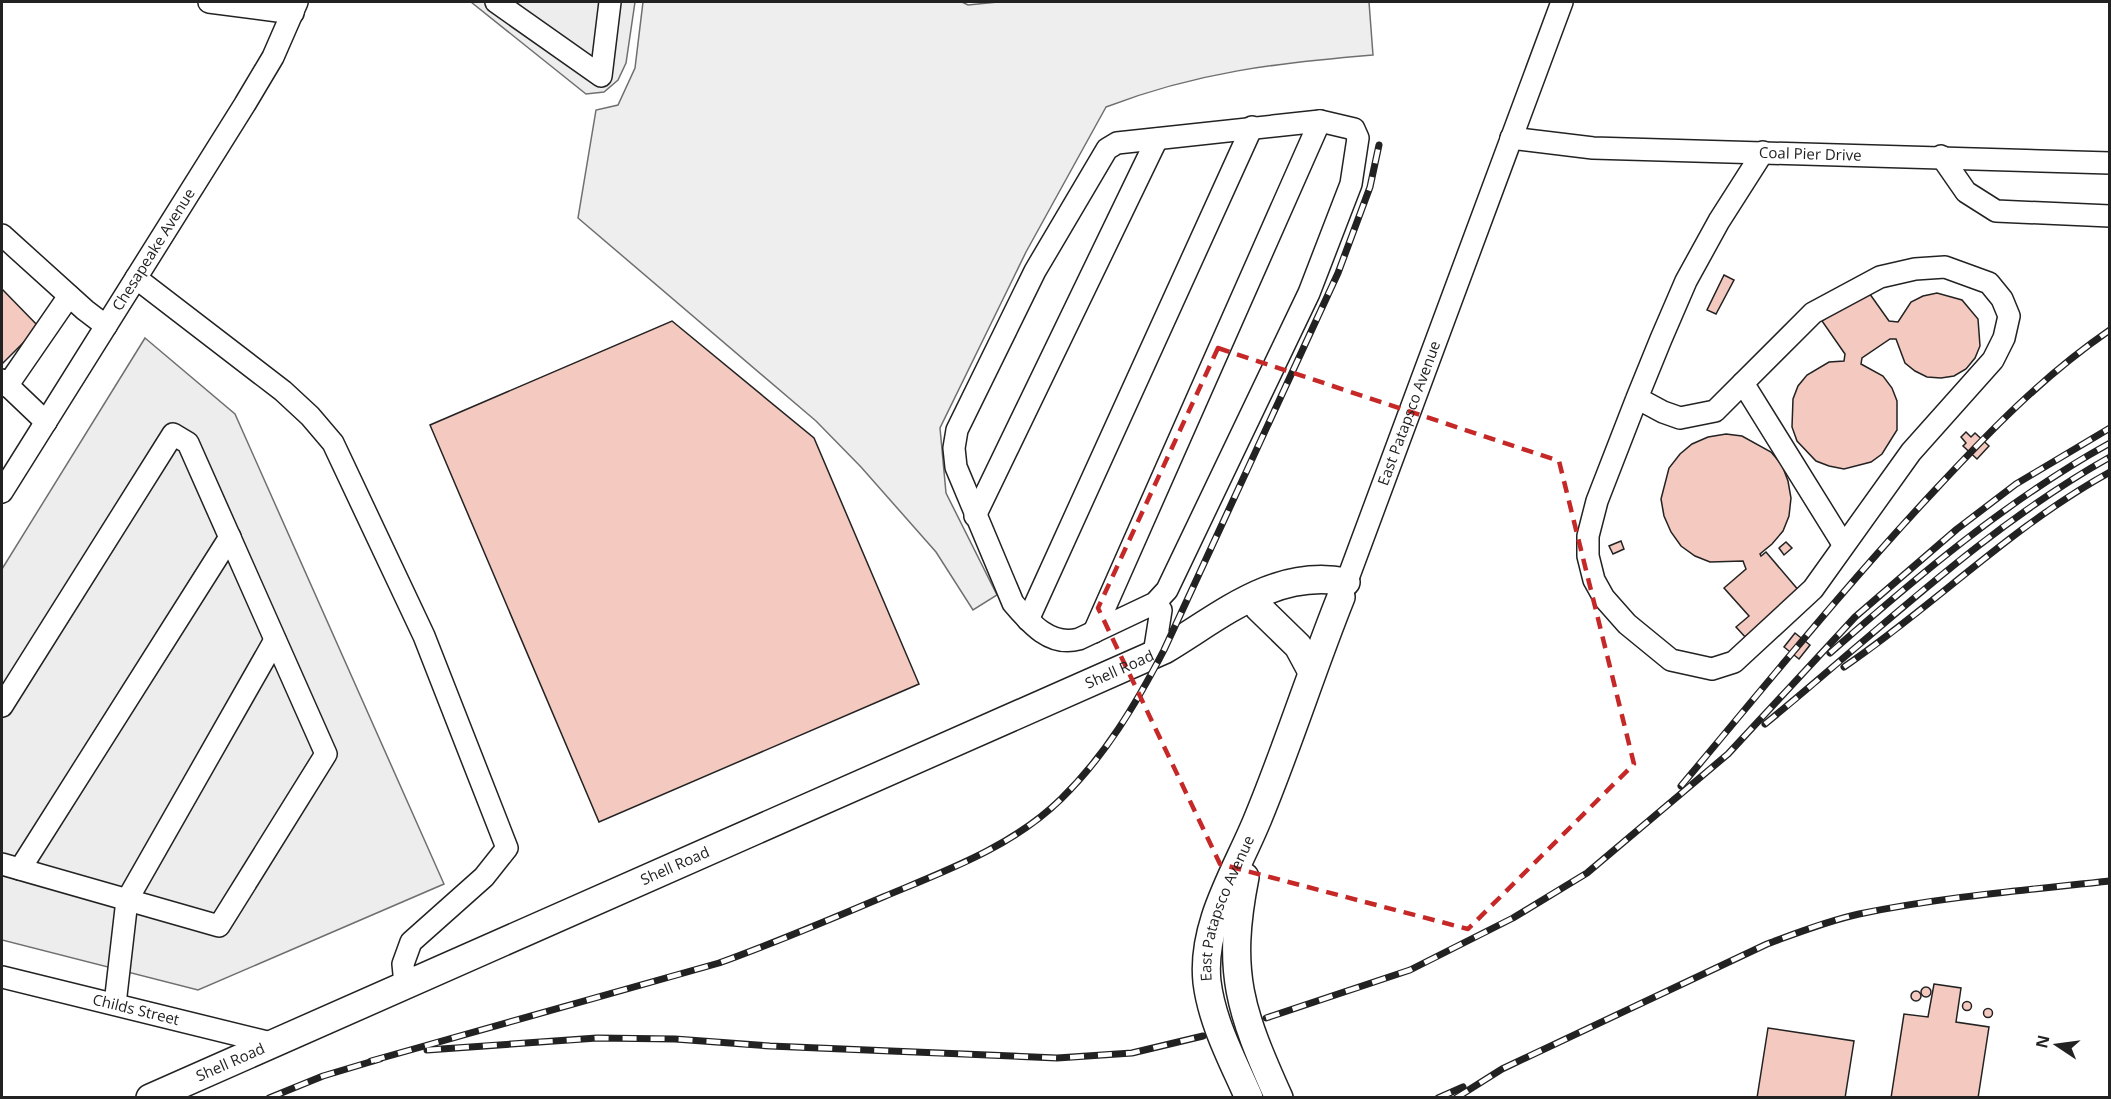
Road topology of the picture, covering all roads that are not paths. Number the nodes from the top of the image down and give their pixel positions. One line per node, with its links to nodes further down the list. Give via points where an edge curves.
1 (209, 2): 5 (street)
2 (496, 2): 3 (street, via 601,76)
3 (610, 2)
4 (1562, 2): 8 (street, East Patapsco Avenue)
5 (295, 7): 15 (street, Chesapeake Avenue, via 251,95)
6 (1320, 121): 7 (street); 27 (street, via 1354,129 1358,138 1351,183 1304,303 1167,590); 31 (street)
7 (1252, 127): 9 (street); 29 (street)
8 (1511, 138): 10 (street, Coal Pier Drive, via 1593,148); 26 (street, East Patapsco Avenue)
9 (1157, 139): 23 (street); 23 (street, via 1107,149 1035,271 957,430 956,467)
10 (1763, 152): 11 (street, Coal Pier Drive); 20 (street, via 1686,281)
11 (1941, 156): 12 (street, Coal Pier Drive); 13 (street, via 1966,192 1996,211)
12 (2109, 163)
13 (2109, 216)
14 (2, 235): 16 (street)
15 (136, 278): 17 (street, Chesapeake Avenue); 40 (street, via 283,391 333,443 424,636 507,848 484,877 411,942 403,964)
16 (69, 296): 17 (street); 18 (street)
17 (106, 326): 21 (street, Chesapeake Avenue)
18 (4, 383): 21 (street)
19 (1743, 383): 20 (street, via 1715,411 1701,415 1680,417); 25 (street); 25 (street, via 1813,313 1880,277 1945,267 1989,284 2002,299 2008,316 2004,338 1993,360 1911,452)
20 (1637, 398): 25 (street, via 1597,501 1588,536 1588,556 1604,598 1671,660 1712,669 1734,662 1813,589)
21 (46, 422): 22 (street, Chesapeake Avenue)
22 (2, 492)
23 (975, 516): 29 (street, via 1013,603)
24 (230, 537): 32 (street); 35 (street, via 188,443 172,434); 37 (street)
25 (1843, 544)
26 (1343, 590): 28 (main road, Shell Road); 30 (main road, Shell Road, via 1323,578 1262,592 1216,614); 34 (main road, East Patapsco Avenue)
27 (1155, 603): 31 (street); 33 (street, via 1161,610)
28 (1259, 608): 30 (main road, Shell Road, via 1220,625); 34 (main road, via 1298,646)
29 (1028, 620): 31 (street, via 1058,642)
30 (1200, 628): 33 (main road, Shell Road)
31 (1094, 632)
32 (275, 639): 38 (street); 38 (street, via 326,754 219,926)
33 (1154, 654): 40 (main road, Shell Road)
34 (1312, 672): 36 (main road, East Patapsco Avenue)
35 (2, 706)
36 (1256, 823): 44 (main road, East Patapsco Avenue, via 1218,911 1207,958 1213,1009); 45 (main road, East Patapsco Avenue, via 1238,911 1236,968 1241,1004)
37 (11, 867): 38 (street)
38 (127, 900): 41 (street)
39 (2, 977): 41 (street, Childs Street)
40 (405, 984): 42 (main road, Shell Road)
41 (115, 1004): 42 (street, Childs Street)
42 (271, 1043): 43 (main road, Shell Road)
43 (150, 1098)
44 (1249, 1098)
45 (1279, 1098)

